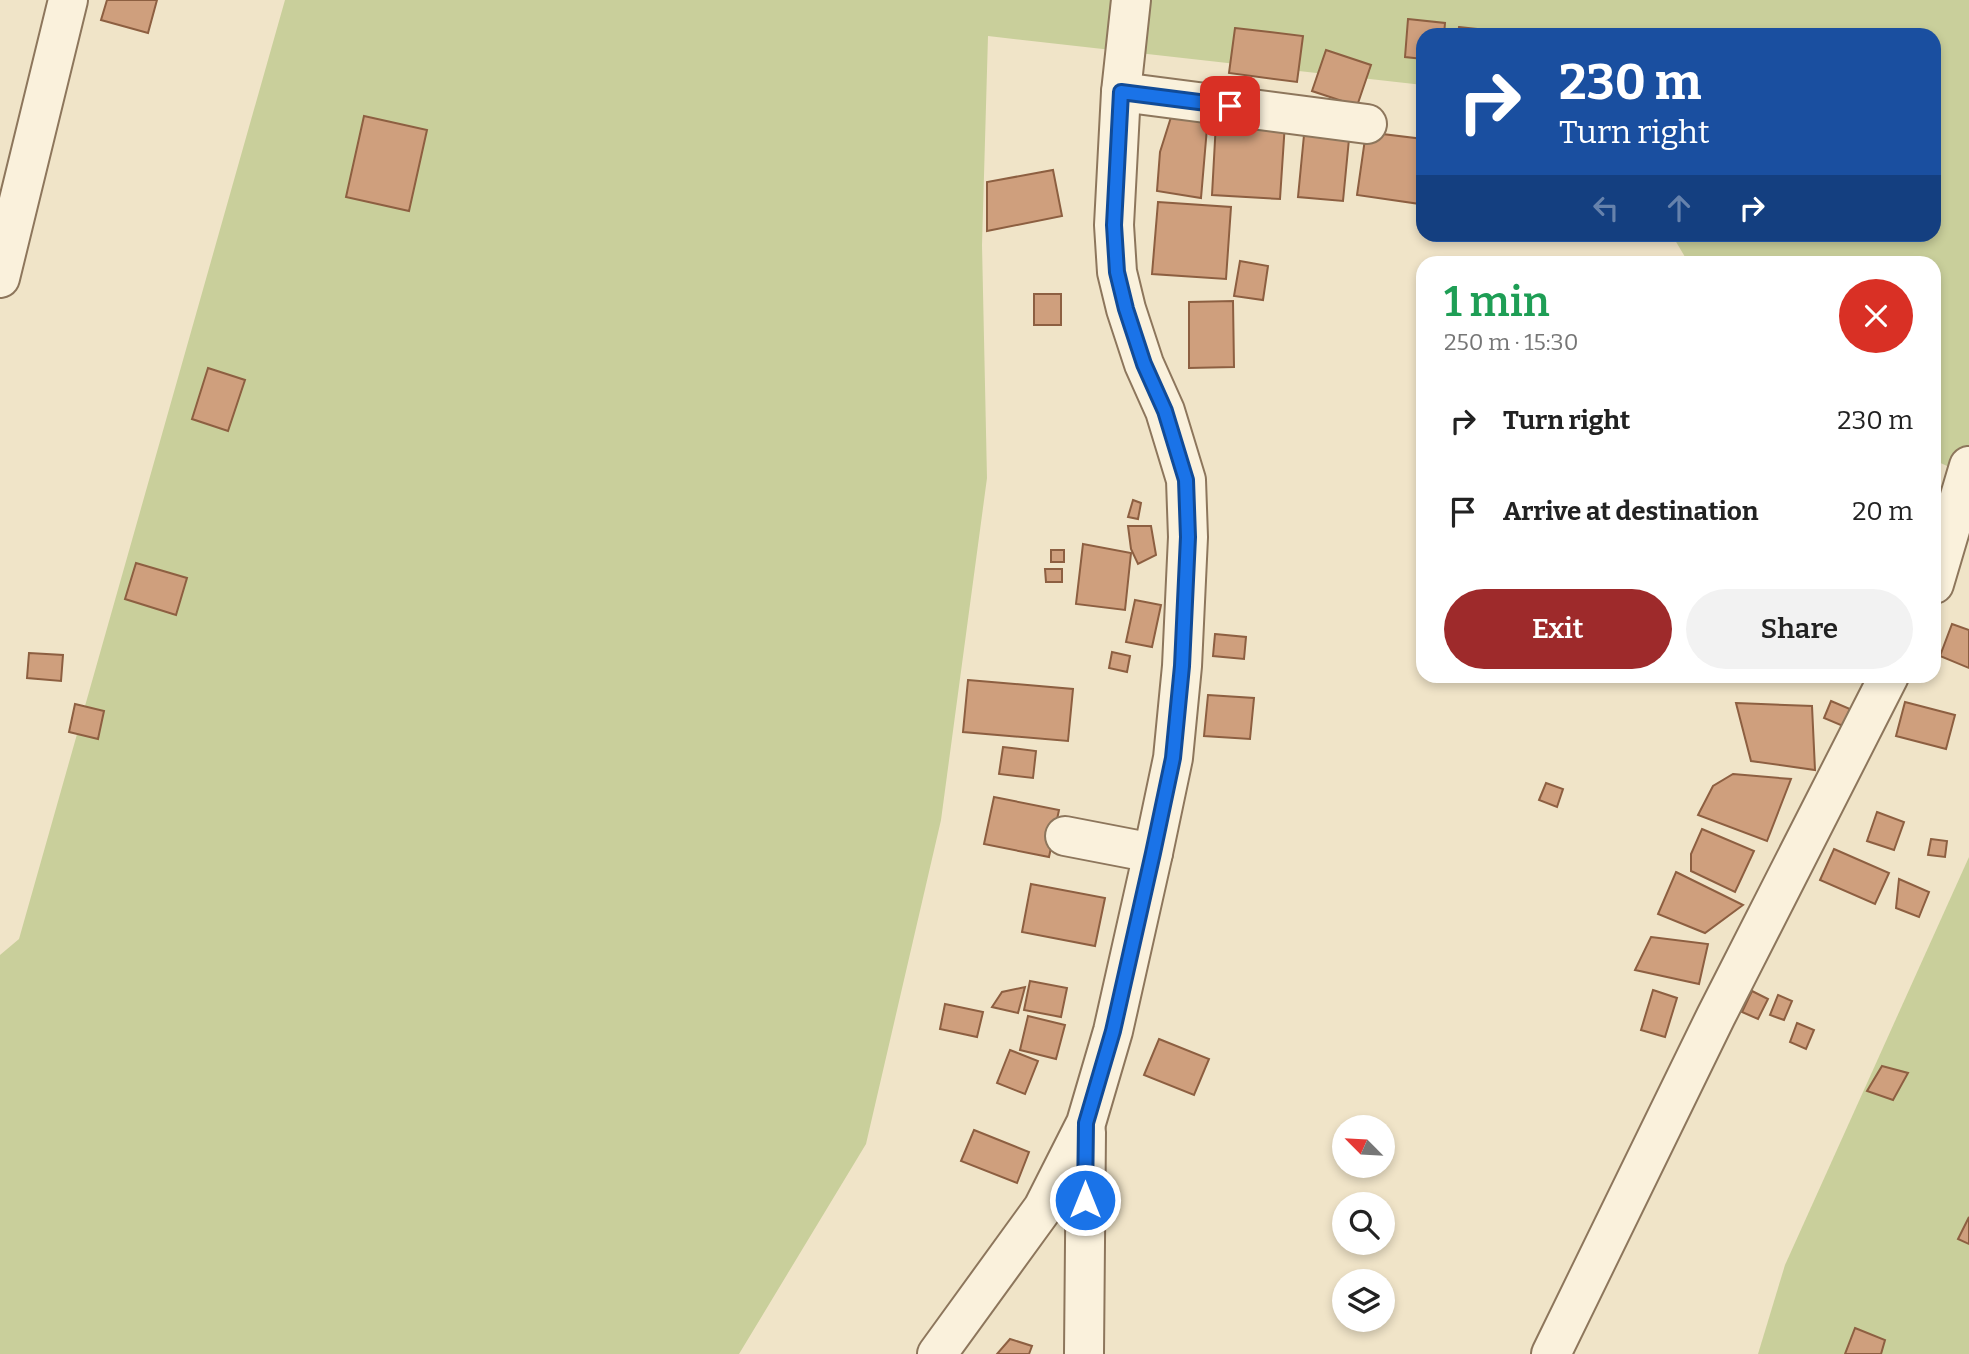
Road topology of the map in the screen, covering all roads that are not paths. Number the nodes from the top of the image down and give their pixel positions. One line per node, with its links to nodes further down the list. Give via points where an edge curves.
1 (68, 0): 5 (street)
2 (1131, 0): 3 (street)
3 (1121, 92): 4 (street); 10 (street, via 1114,225 1117,272 1186,480 1182,666 1173,758)
4 (1367, 124)
5 (0, 278)
6 (1969, 466): 7 (street)
7 (1941, 560)
8 (1885, 683): 14 (street)
9 (1065, 836): 10 (street)
10 (1153, 853): 11 (street, via 1113,1031)
11 (1086, 1123): 12 (street, via 1043,1208); 13 (street)
12 (937, 1354)
13 (1084, 1354)
14 (1551, 1354)

